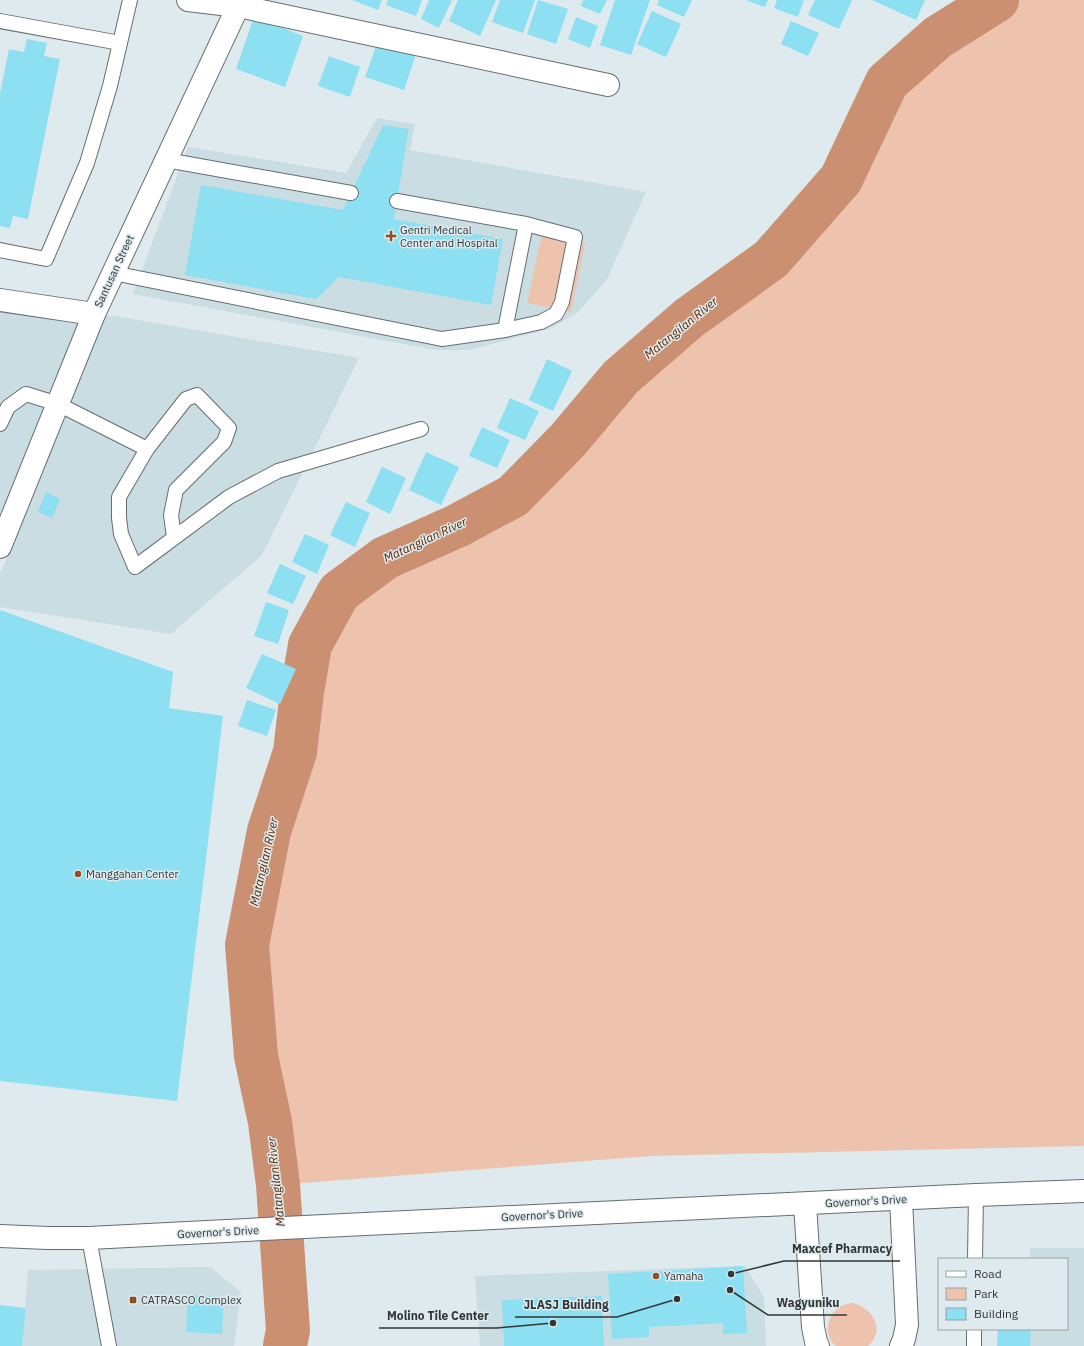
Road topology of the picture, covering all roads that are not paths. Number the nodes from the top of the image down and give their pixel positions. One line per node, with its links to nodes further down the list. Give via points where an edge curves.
1 (130, 0): 5 (lane)
2 (188, 0): 3 (street)
3 (239, 3): 6 (street); 7 (street, Santusan Street)
4 (0, 21): 5 (lane)
5 (120, 43): 11 (lane, via 87,162 46,259)
6 (608, 85)
7 (166, 160): 8 (lane); 12 (street, Santusan Street)
8 (352, 193)
9 (397, 201): 10 (lane)
10 (526, 224): 15 (lane); 15 (lane, via 576,237 562,302 556,314 541,322)
11 (0, 250)
12 (113, 273): 14 (street, Santusan Street); 15 (lane, via 442,340)
13 (0, 300): 14 (street)
14 (94, 314): 16 (street, Santusan Street)
15 (505, 330)
16 (58, 404): 17 (lane, via 26,394 8,407); 19 (lane); 21 (street, Santusan Street)
17 (0, 424)
18 (421, 429): 20 (lane, via 278,471 229,497)
19 (147, 449): 20 (lane, via 119,497 121,534 135,567); 20 (lane, via 186,399 197,395 229,428 224,442 176,490 171,515)
20 (174, 537)
21 (0, 547)
22 (1084, 1191): 23 (street, Governor's Drive)
23 (976, 1195): 24 (street, Governor's Drive); 28 (lane)
24 (901, 1199): 25 (street, Governor's Drive); 32 (street, via 907,1325)
25 (805, 1204): 27 (street, Governor's Drive); 31 (street, via 813,1327)
26 (0, 1236): 27 (street, Governor's Drive)
27 (89, 1238): 30 (lane)
28 (975, 1258)
29 (974, 1330): 33 (lane)
30 (109, 1346)
31 (818, 1346)
32 (901, 1346)
33 (974, 1346)

